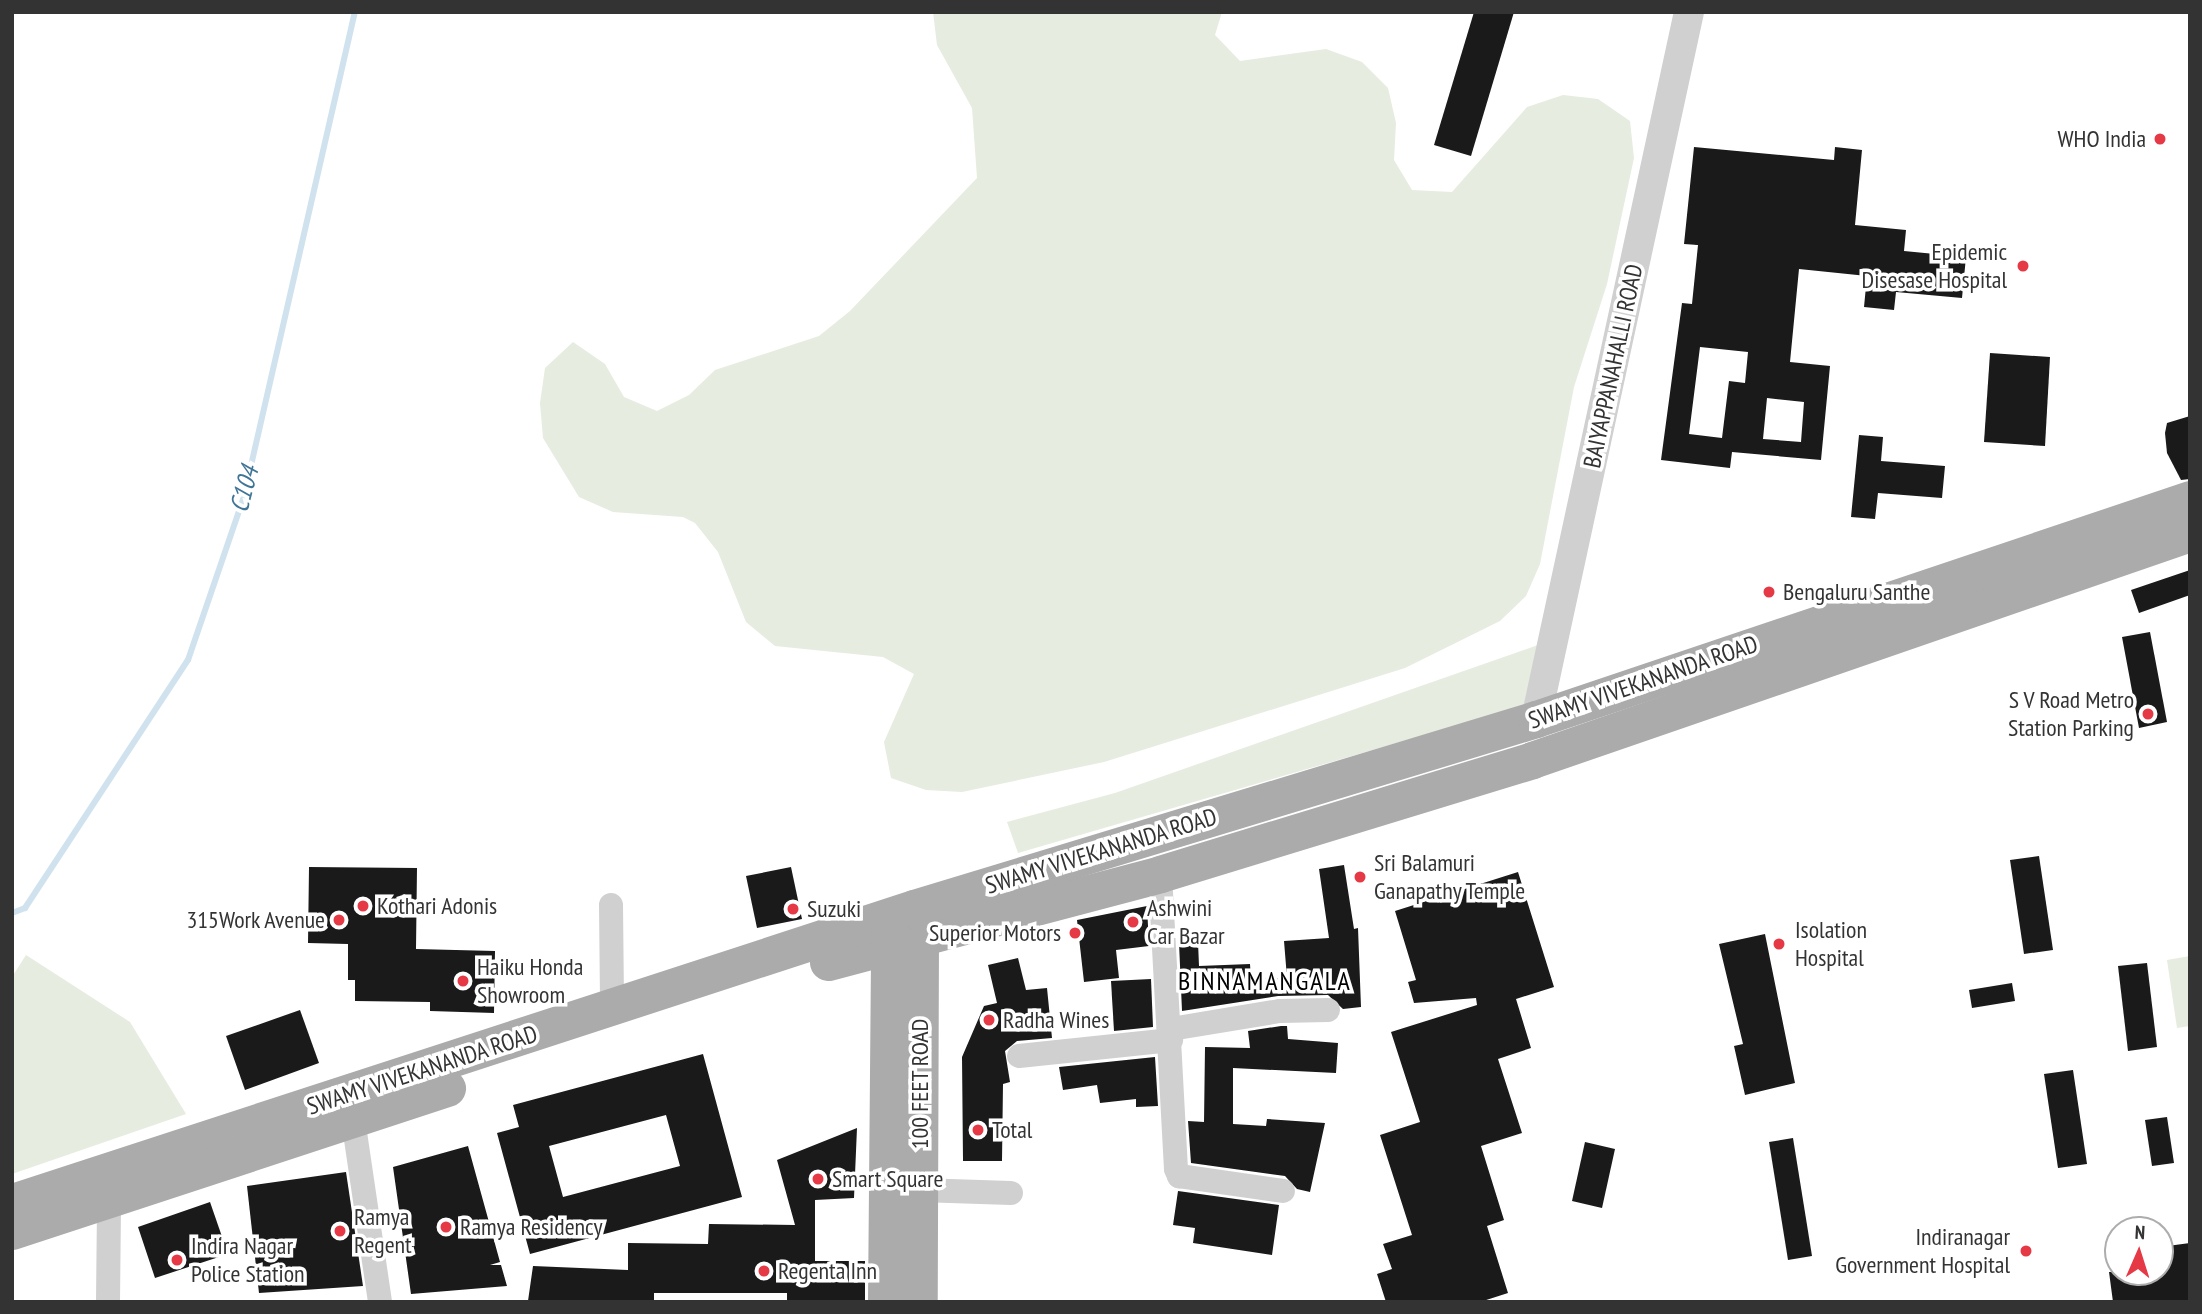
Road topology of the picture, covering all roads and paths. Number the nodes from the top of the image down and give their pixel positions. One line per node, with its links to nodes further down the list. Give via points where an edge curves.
1 (1689, 12): 4 (street, BAIYAPPANAHALLI ROAD)
2 (2190, 499): 4 (main road, SWAMY VIVEKANANDA ROAD)
3 (2190, 533): 5 (main road, SWAMY VIVEKANANDA ROAD, via 1532,760)
4 (1536, 719): 7 (main road, SWAMY VIVEKANANDA ROAD)
5 (1160, 874): 7 (main road, SWAMY VIVEKANANDA ROAD); 10 (street)
6 (611, 905): 8 (street)
7 (903, 927): 8 (main road, SWAMY VIVEKANANDA ROAD); 12 (main road, SWAMY VIVEKANANDA ROAD); 13 (main road, 100 FEET ROAD); 21 (main road, 100 FEET ROAD)
8 (612, 1008): 17 (main road, SWAMY VIVEKANANDA ROAD)
9 (1328, 1010): 10 (street, via 1280,1011)
10 (1171, 1035): 11 (street); 14 (street, via 1179,1176)
11 (1019, 1056)
12 (353, 1119): 16 (main road, SWAMY VIVEKANANDA ROAD); 20 (street)
13 (919, 1190): 15 (street); 22 (main road, 100 FEET ROAD)
14 (1283, 1191)
15 (1011, 1193)
16 (109, 1200): 18 (main road, SWAMY VIVEKANANDA ROAD); 19 (street)
17 (12, 1202)
18 (12, 1231)
19 (108, 1302)
20 (380, 1302)
21 (886, 1302)
22 (919, 1302)

